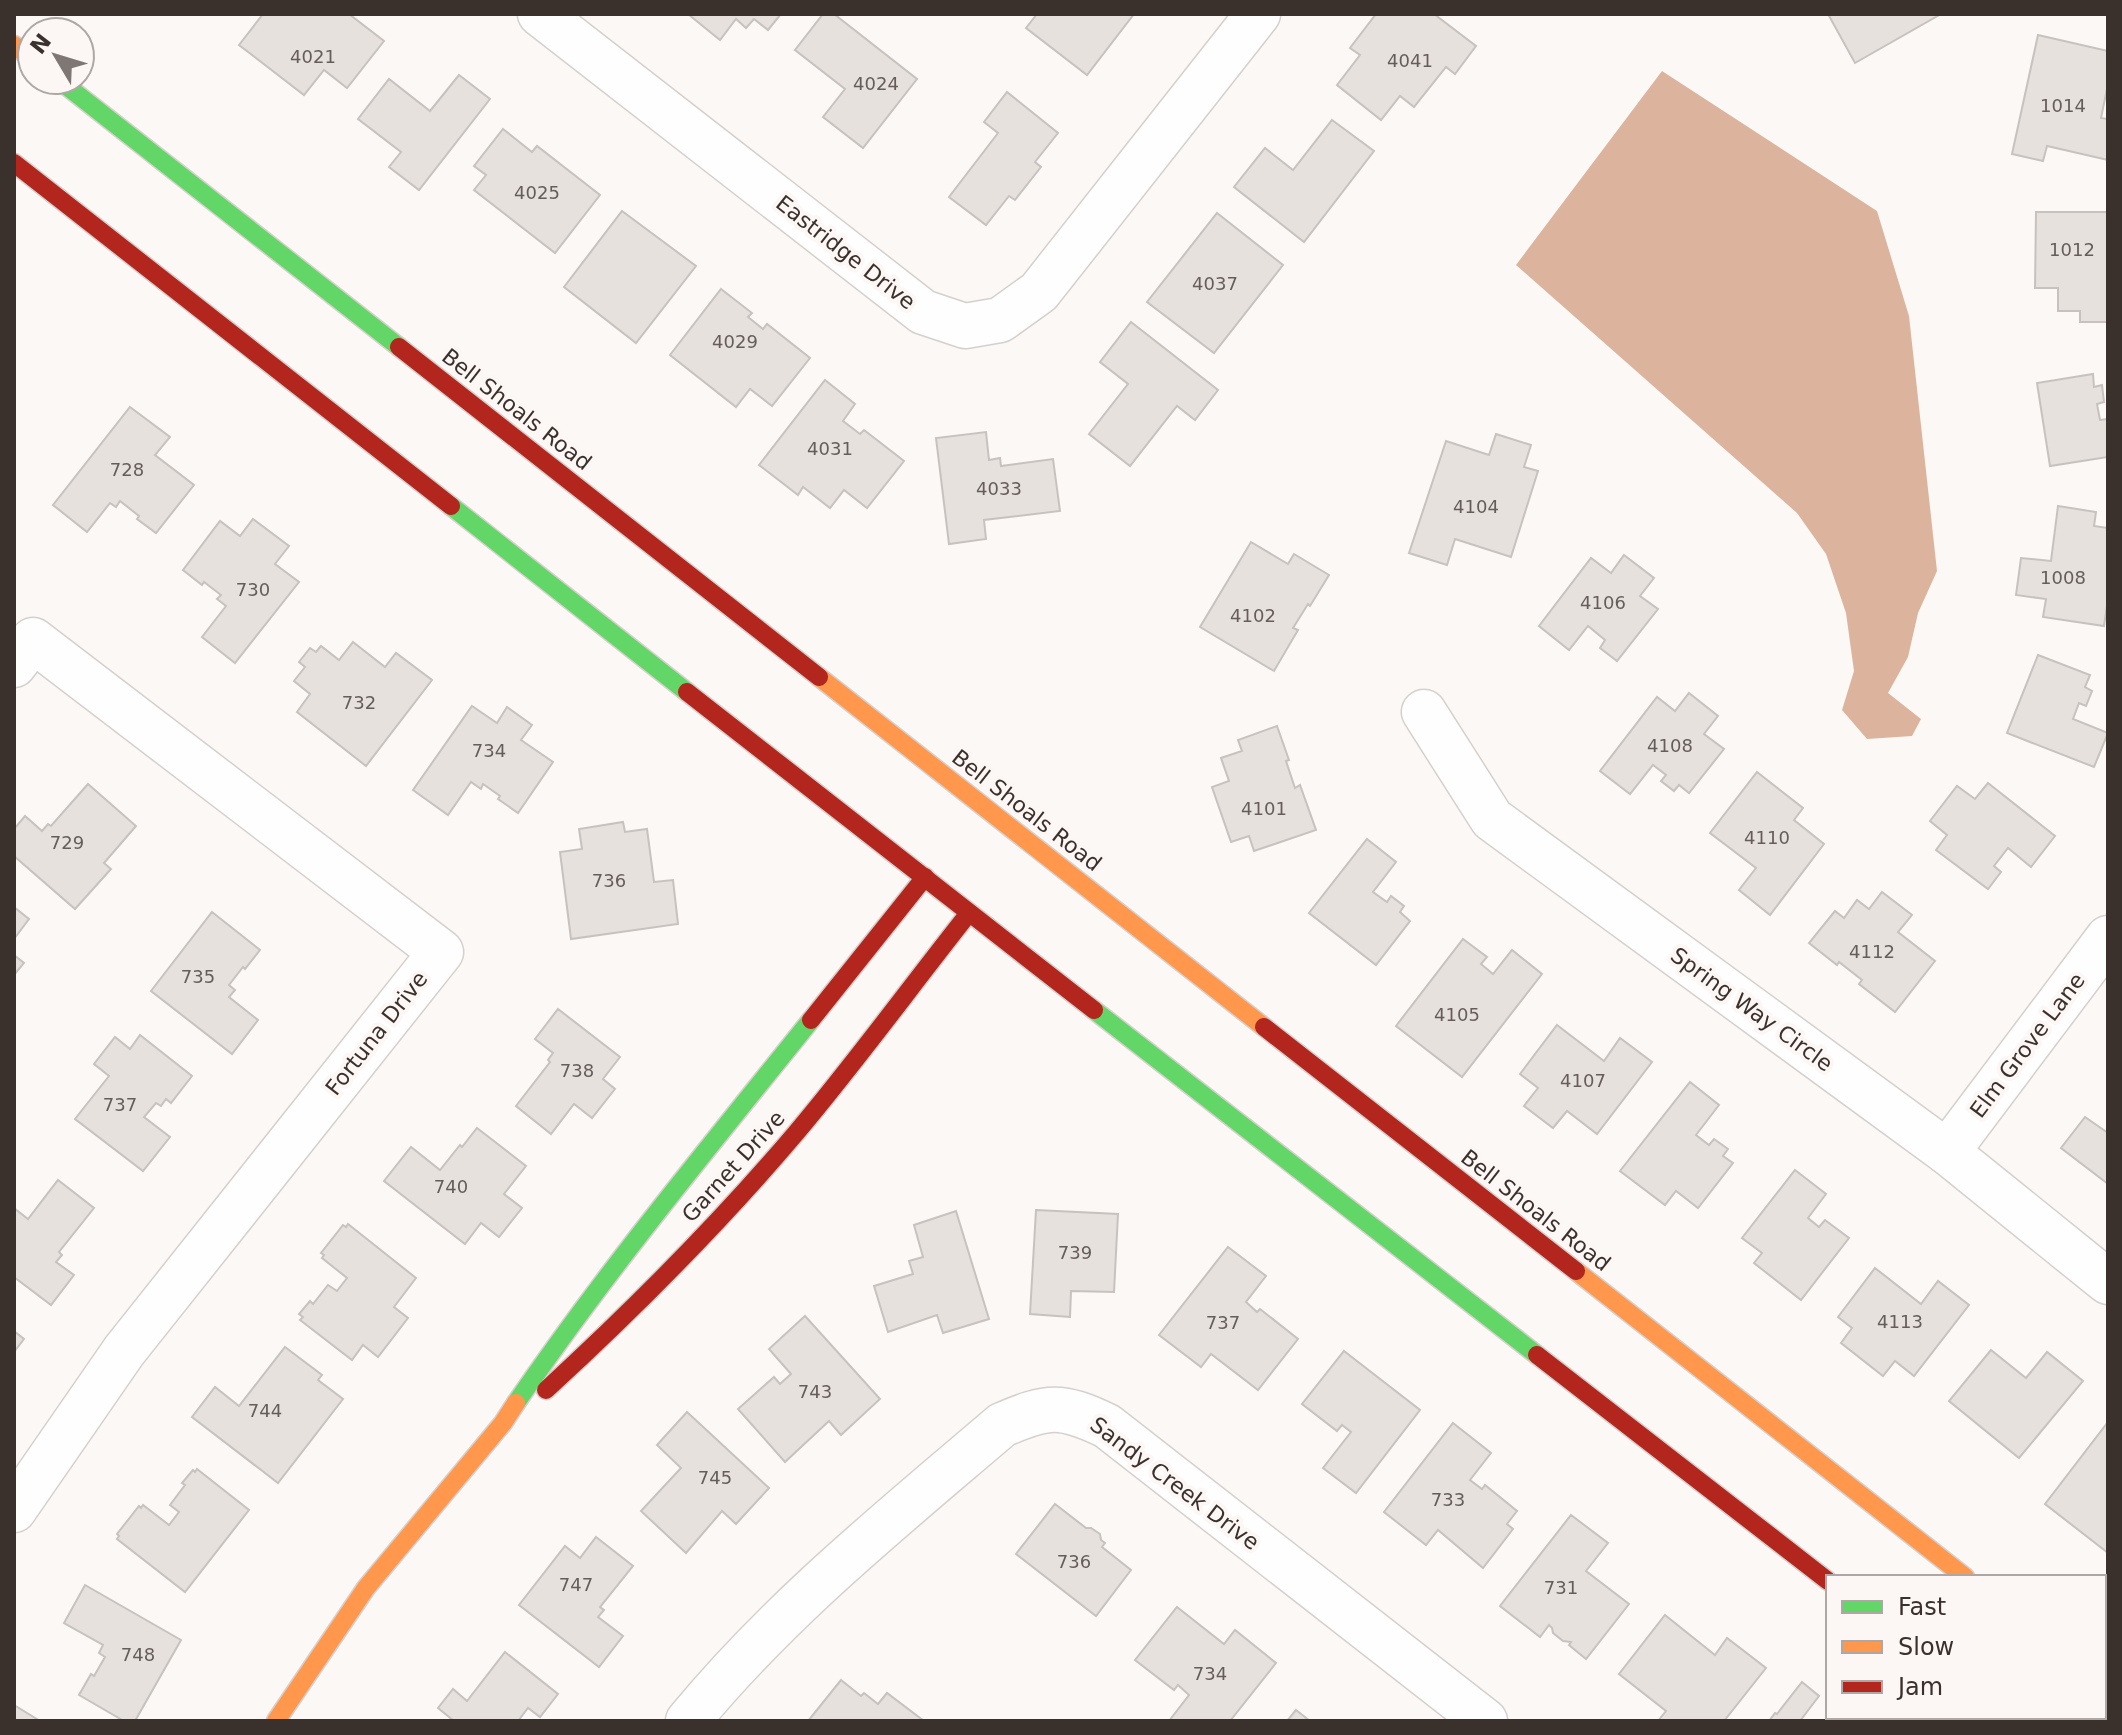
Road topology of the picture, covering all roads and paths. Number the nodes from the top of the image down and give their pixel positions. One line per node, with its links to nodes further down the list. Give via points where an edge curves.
1 (540, 14): 2 (street, Eastridge Drive, via 923,312 965,326 1000,320 1039,292)
2 (1258, 14)
3 (79, 96): 14 (main road, Bell Shoals Road)
4 (14, 163): 7 (main road)
5 (14, 665): 13 (street, Fortuna Drive, via 33,640 441,952 124,1351)
6 (1424, 712): 10 (street, Spring Way Circle, via 1492,819)
7 (925, 877): 8 (main road); 12 (main road, Garnet Drive, via 629,1247)
8 (969, 913): 12 (main road, Garnet Drive, via 729,1209 585,1355); 15 (main road)
9 (2108, 938): 10 (street, Elm Grove Lane)
10 (1947, 1152): 11 (street, Spring Way Circle)
11 (2108, 1282)
12 (503, 1423): 16 (main road, Garnet Drive, via 366,1588)
13 (14, 1510)
14 (1962, 1575)
15 (1826, 1579)
16 (276, 1721)
17 (688, 1721): 18 (street, Sandy Creek Drive, via 795,1605 1002,1425 1057,1409 1107,1426)
18 (1485, 1721)

